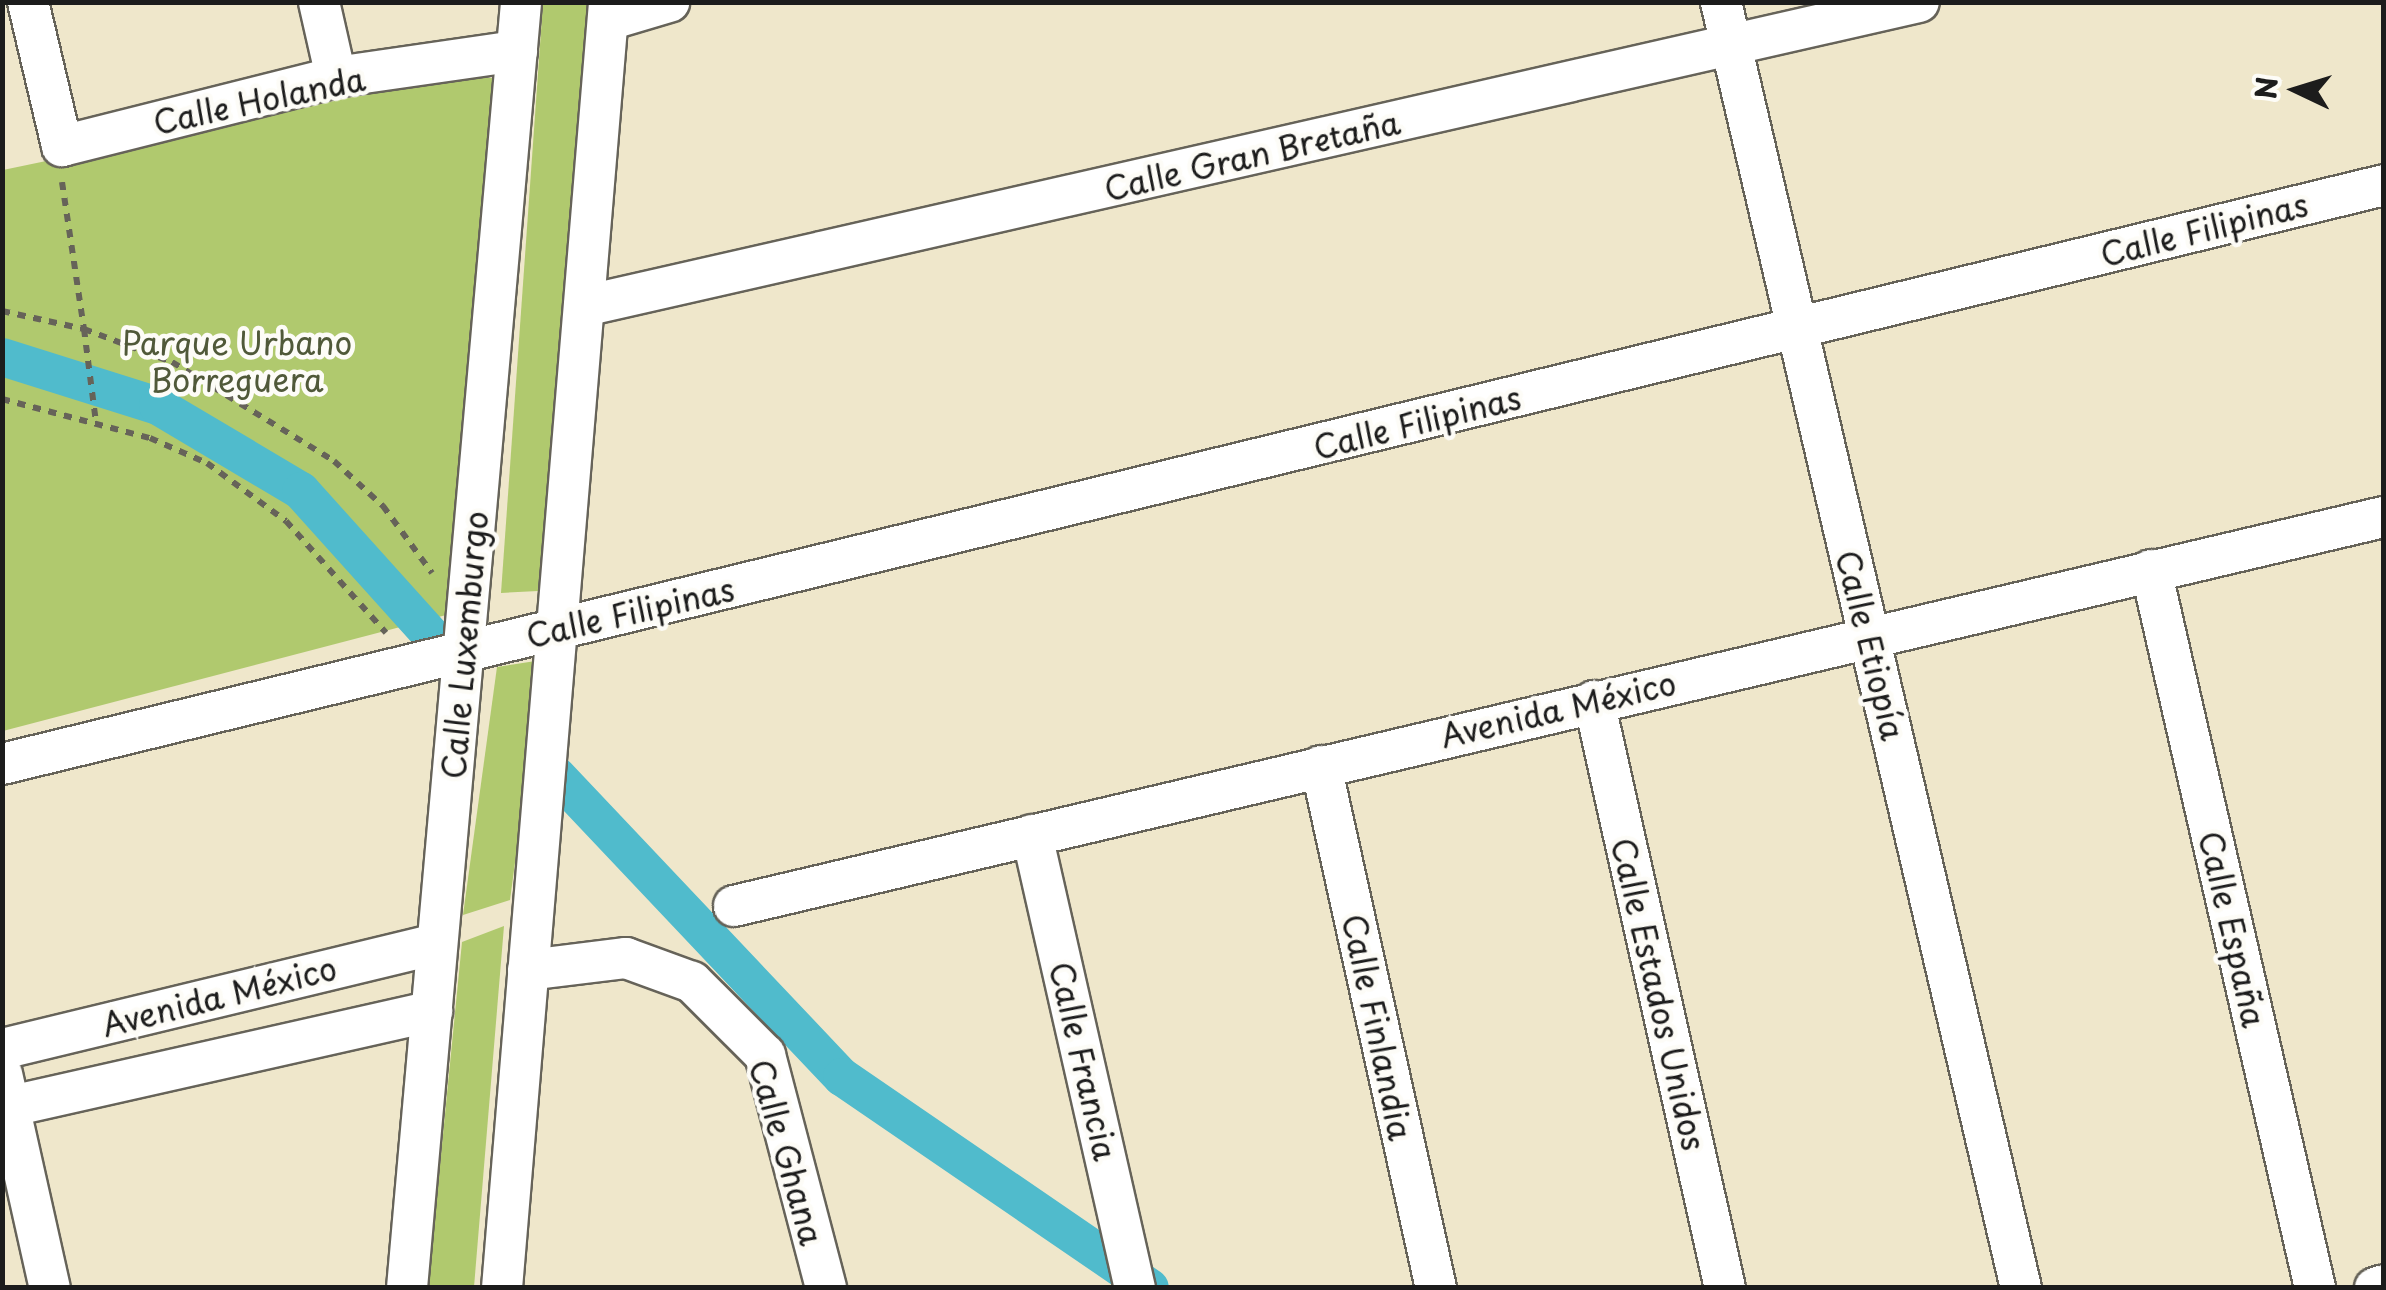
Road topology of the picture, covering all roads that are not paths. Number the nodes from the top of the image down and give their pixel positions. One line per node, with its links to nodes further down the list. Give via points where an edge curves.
1 (28, 2): 10 (street, Calle Holanda, via 62,146)
2 (319, 2): 10 (street)
3 (521, 2): 9 (street, Calle Luxemburgo)
4 (669, 2): 7 (street)
5 (1722, 2): 8 (street, Calle Etiopía)
6 (1919, 2): 8 (street, Calle Gran Bretaña)
7 (608, 11): 12 (street)
8 (1732, 46): 12 (street, Calle Gran Bretaña); 13 (street, Calle Etiopía)
9 (517, 51): 10 (street, Calle Holanda); 18 (street, Calle Luxemburgo)
10 (336, 77)
11 (2384, 185): 13 (street, Calle Filipinas)
12 (584, 306): 16 (street)
13 (1792, 331): 16 (street, Calle Filipinas); 17 (street, Calle Etiopía)
14 (2384, 518): 15 (street, Avenida México)
15 (2152, 570): 17 (street, Avenida México); 38 (street, Calle España)
16 (557, 632): 18 (street, Calle Filipinas); 25 (street)
17 (1869, 635): 19 (street, Avenida México); 37 (street, Calle Etiopía)
18 (456, 648): 20 (street, Calle Filipinas, via 389,652); 24 (street, Calle Luxemburgo)
19 (1594, 701): 21 (street, Avenida México); 36 (street, Calle Estados Unidos)
20 (2, 764)
21 (1320, 766): 22 (street, Avenida México); 35 (street, Calle Finlandia)
22 (1032, 835): 23 (street, Avenida México); 34 (street, Calle Francia)
23 (734, 906)
24 (436, 944): 26 (street, Calle Luxemburgo); 27 (street, Avenida México)
25 (528, 970): 32 (street); 33 (street, Calle Ghana, via 626,958 692,982 764,1056)
26 (432, 1011): 28 (street, Avenida México); 31 (street, Calle Luxemburgo)
27 (2, 1049)
28 (5, 1096): 30 (street)
29 (2384, 1286): 39 (street)
30 (50, 1288)
31 (406, 1288)
32 (502, 1288)
33 (826, 1288)
34 (1135, 1288)
35 (1436, 1288)
36 (1725, 1288)
37 (2021, 1288)
38 (2315, 1288)
39 (2374, 1288)

